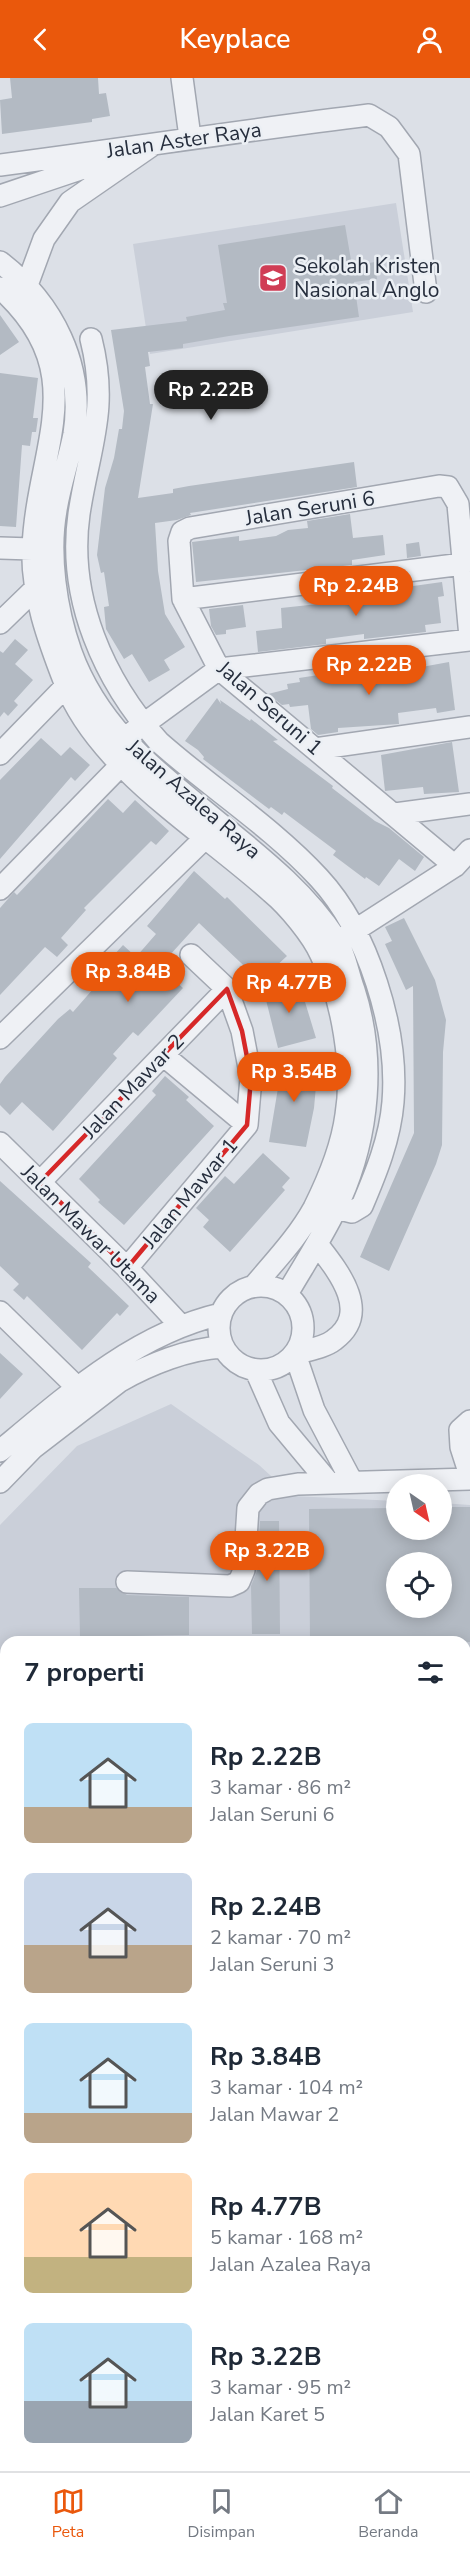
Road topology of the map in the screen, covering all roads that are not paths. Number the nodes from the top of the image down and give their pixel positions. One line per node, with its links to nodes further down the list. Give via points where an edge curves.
1 (182, 78): 2 (street)
2 (190, 137): 3 (street, Jalan Aster Raya); 9 (street, Jalan Aster Raya, via 369,115 389,127 409,154)
3 (152, 145): 4 (street, Jalan Aster Raya); 5 (street); 7 (street, via 70,202 44,239)
4 (0, 165)
5 (0, 196)
6 (0, 262): 7 (street, Jalan Azalea Raya)
7 (27, 285): 10 (street, Jalan Azalea Raya, via 48,310)
8 (0, 288): 13 (street, Jalan Azalea Raya, via 28,317 55,377)
9 (426, 292)
10 (70, 359): 13 (street, Jalan Azalea Raya, via 74,433); 14 (street, via 93,346 99,386 99,416)
11 (179, 541): 15 (street, Jalan Seruni 6, via 190,528 439,486 448,487 458,504); 17 (street, Jalan Seruni 1)
12 (0, 548): 13 (street)
13 (43, 550): 14 (street); 16 (street, Jalan Azalea Raya); 24 (street, Jalan Azalea Raya, via 82,678)
14 (75, 550): 22 (street, via 86,613 98,651 114,683)
15 (463, 564): 17 (street); 19 (street)
16 (37, 587): 18 (street); 21 (street, Jalan Azalea Raya, via 41,614)
17 (183, 599): 20 (street, Jalan Seruni 1)
18 (0, 623)
19 (470, 639): 20 (street)
20 (219, 669): 22 (street); 25 (street, Jalan Seruni 1)
21 (66, 686): 26 (street); 27 (street, Jalan Azalea Raya, via 88,726)
22 (143, 724): 24 (street); 34 (street, via 313,873)
23 (470, 727): 25 (street)
24 (123, 738): 34 (street, Jalan Azalea Raya, via 136,754 281,873)
25 (315, 748): 29 (street, Jalan Seruni 1)
26 (0, 754)
27 (121, 765): 30 (street, Jalan Azalea Raya); 33 (street)
28 (470, 804): 29 (street)
29 (395, 814): 32 (street, Jalan Seruni 1)
30 (206, 837): 35 (street, Jalan Azalea Raya, via 284,904); 38 (street)
31 (470, 850): 32 (street)
32 (455, 866): 34 (street)
33 (0, 889)
34 (346, 936): 35 (street); 43 (street, Jalan Azalea Raya, via 363,1023 368,1080 359,1142 336,1208)
35 (321, 954): 45 (street, Jalan Azalea Raya, via 344,1031 348,1071 346,1114 314,1208)
36 (191, 955): 37 (street, Jalan Mawar 1)
37 (226, 989): 39 (street, Jalan Mawar 2); 40 (street, Jalan Mawar 1, via 248,1054 251,1078)
38 (0, 1038)
39 (163, 1055): 40 (street); 42 (street, Jalan Mawar 2)
40 (247, 1125): 44 (street, Jalan Mawar 1)
41 (0, 1143): 42 (street, Jalan Mawar Utama)
42 (40, 1182): 44 (street, Jalan Mawar Utama)
43 (317, 1244): 46 (street, Jalan Azalea Raya); 51 (street, via 349,1291 352,1313 347,1327 333,1341)
44 (127, 1268): 49 (street, Jalan Mawar Utama)
45 (254, 1286): 46 (street, via 276,1288); 48 (street, via 234,1296)
46 (286, 1294): 51 (street, via 300,1311 303,1322)
47 (0, 1311): 53 (street)
48 (221, 1314): 49 (street); 50 (street, via 218,1326)
49 (181, 1326): 53 (street)
50 (222, 1347): 52 (street, via 236,1363); 54 (street, via 205,1348 134,1373)
51 (295, 1354): 52 (street, via 277,1368); 59 (street, via 314,1410)
52 (256, 1371): 60 (street, via 279,1423)
53 (77, 1387): 54 (street); 56 (street)
54 (92, 1402): 58 (street, via 33,1448)
55 (470, 1421): 57 (street, via 460,1430 459,1439)
56 (0, 1451)
57 (470, 1477): 59 (street)
58 (0, 1482)
59 (352, 1482): 60 (street)
60 (329, 1483): 61 (street, via 298,1484 259,1494 248,1508 244,1570 238,1582 230,1586)
61 (127, 1582)

